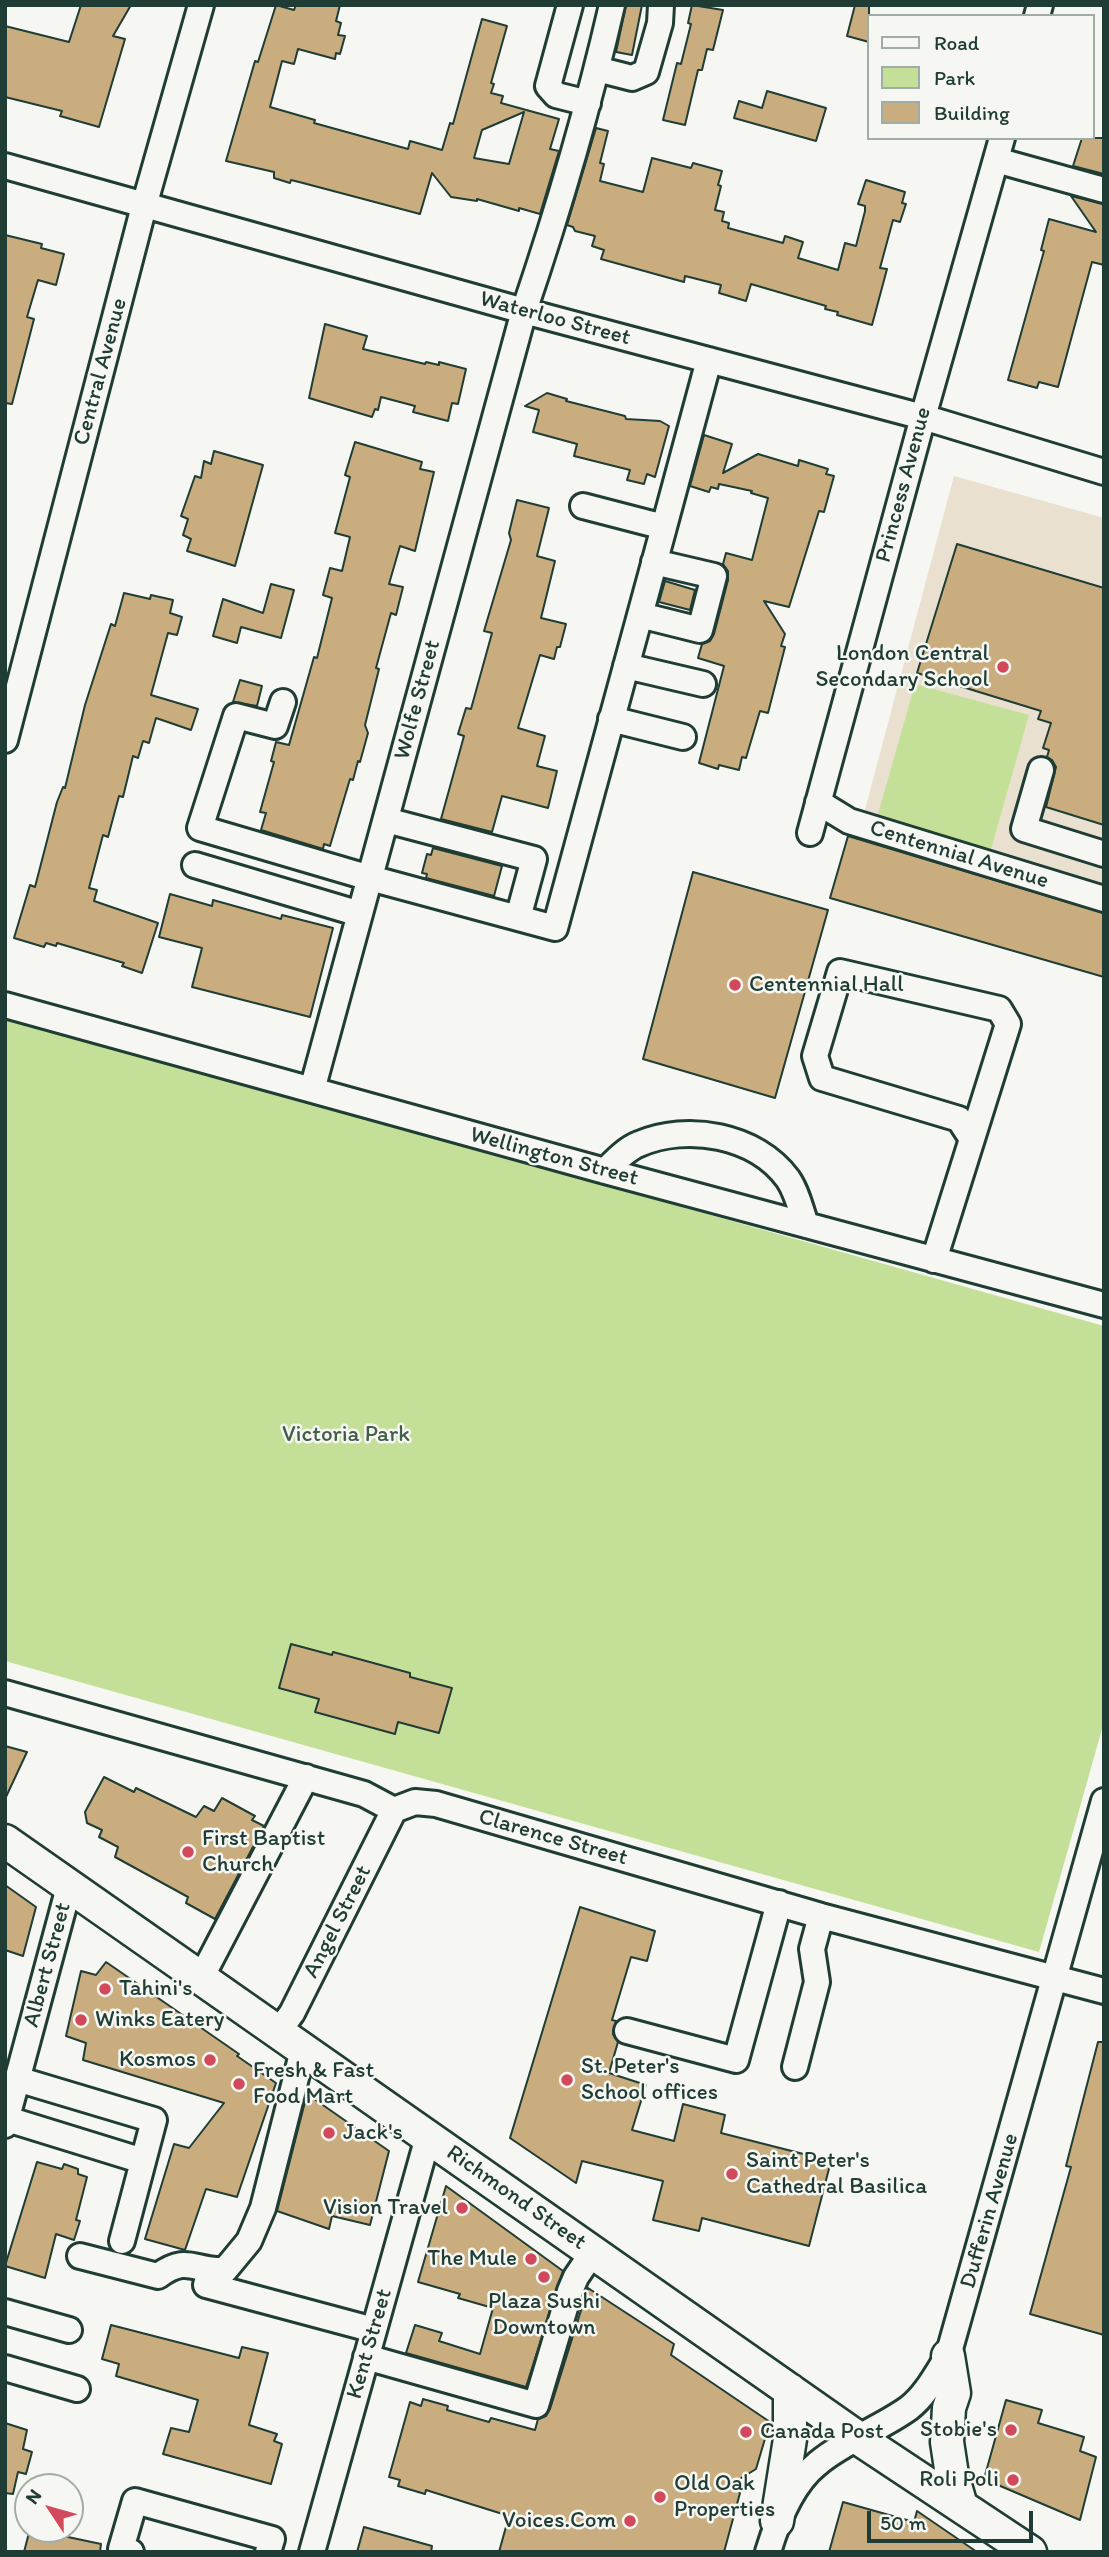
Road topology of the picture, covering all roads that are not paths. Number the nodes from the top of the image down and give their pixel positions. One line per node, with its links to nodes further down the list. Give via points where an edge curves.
1 (201, 5): 10 (street, Central Avenue)
2 (570, 5): 6 (street, via 548,86 556,95)
3 (612, 5): 5 (street, Wolfe Street)
4 (661, 5): 5 (street, via 646,72 632,78)
5 (597, 69): 6 (street, Wolfe Street)
6 (588, 103): 11 (street, Wolfe Street)
7 (999, 149): 9 (street); 13 (street, Princess Avenue)
8 (5, 166): 10 (street, Waterloo Street)
9 (1104, 190)
10 (144, 206): 11 (street, Waterloo Street); 24 (street, Central Avenue)
11 (524, 311): 12 (street, Waterloo Street); 27 (street, Wolfe Street)
12 (709, 360): 13 (street, Waterloo Street); 16 (street)
13 (923, 417): 14 (street, Waterloo Street); 26 (street, Princess Avenue)
14 (1104, 472)
15 (583, 506): 16 (street)
16 (664, 527): 17 (street)
17 (654, 562): 18 (street); 18 (street, via 713,576 699,630)
18 (640, 615): 19 (street)
19 (626, 666): 20 (street); 22 (street)
20 (703, 684)
21 (284, 702): 31 (street, via 275,726 236,716 200,828)
22 (611, 719): 23 (street); 34 (street, via 555,928)
23 (683, 737)
24 (5, 740)
25 (1041, 770): 29 (street, via 1024,829)
26 (818, 802): 28 (street, Princess Avenue); 32 (street, Centennial Avenue, via 849,821)
27 (386, 820): 31 (street, Wolfe Street); 34 (street, via 534,859)
28 (810, 833)
29 (1104, 853)
30 (195, 865): 33 (street)
31 (370, 878): 33 (street, Wolfe Street); 34 (street)
32 (1104, 900)
33 (360, 915): 36 (street, Wolfe Street)
34 (518, 918)
35 (5, 1005): 36 (street, Wellington Street)
36 (312, 1090): 38 (street, Wellington Street)
37 (972, 1139): 37 (street, via 959,1119 822,1078 815,1056 841,972 999,1009 1008,1024); 40 (street)
38 (605, 1171): 39 (street, Wellington Street); 39 (street, via 637,1144 690,1133 715,1136 756,1152 788,1179)
39 (806, 1225): 40 (street, Wellington Street)
40 (934, 1260): 41 (street, Wellington Street)
41 (1104, 1305)
42 (5, 1693): 43 (street)
43 (306, 1777): 45 (street, via 364,1794); 50 (street)
44 (1104, 1801): 51 (street, Dufferin Avenue)
45 (394, 1810): 48 (street, Clarence Street, via 415,1802 436,1804); 54 (street, Angel Street, via 296,2006)
46 (5, 1841): 47 (main road, Richmond Street)
47 (69, 1887): 50 (main road, Richmond Street); 57 (street, Albert Street)
48 (779, 1903): 49 (street, Clarence Street); 53 (street, via 736,2060)
49 (821, 1916): 51 (street, Clarence Street); 56 (street, via 812,1949 817,1982)
50 (201, 1978): 54 (main road, Richmond Street)
51 (1055, 1978): 52 (street, Clarence Street); 68 (street, Dufferin Avenue)
52 (1104, 1991)
53 (627, 2031)
54 (278, 2032): 55 (main road, Richmond Street)
55 (303, 2050): 59 (main road, Richmond Street); 64 (street, via 263,2208 249,2241 225,2270)
56 (794, 2067)
57 (18, 2079): 58 (street, Albert Street); 60 (street, via 154,2120)
58 (6, 2122): 60 (street)
59 (428, 2137): 62 (main road, Richmond Street); 67 (street, Kent Street)
60 (143, 2161): 61 (street)
61 (122, 2241)
62 (593, 2252): 69 (street, via 570,2291 536,2405); 72 (main road, Richmond Street)
63 (80, 2256): 64 (street, via 158,2276 187,2263)
64 (210, 2271): 67 (street, via 206,2285)
65 (5, 2312): 66 (street)
66 (69, 2330)
67 (374, 2330): 69 (street, Kent Street)
68 (948, 2356): 73 (street, Dufferin Avenue, via 911,2407); 74 (main road, via 954,2393 948,2408 947,2442)
69 (366, 2357): 78 (street, Kent Street)
70 (5, 2368): 71 (street)
71 (77, 2389)
72 (790, 2390): 73 (main road, Richmond Street); 75 (main road, via 790,2439)
73 (858, 2438): 74 (main road, Richmond Street); 75 (street, Dufferin Avenue, via 816,2464)
74 (961, 2507): 80 (main road, Richmond Street)
75 (777, 2521): 79 (street, Dufferin Avenue)
76 (131, 2552): 77 (street, via 121,2549 135,2501 272,2539)
77 (268, 2552)
78 (312, 2552)
79 (768, 2552)
80 (1030, 2552)

